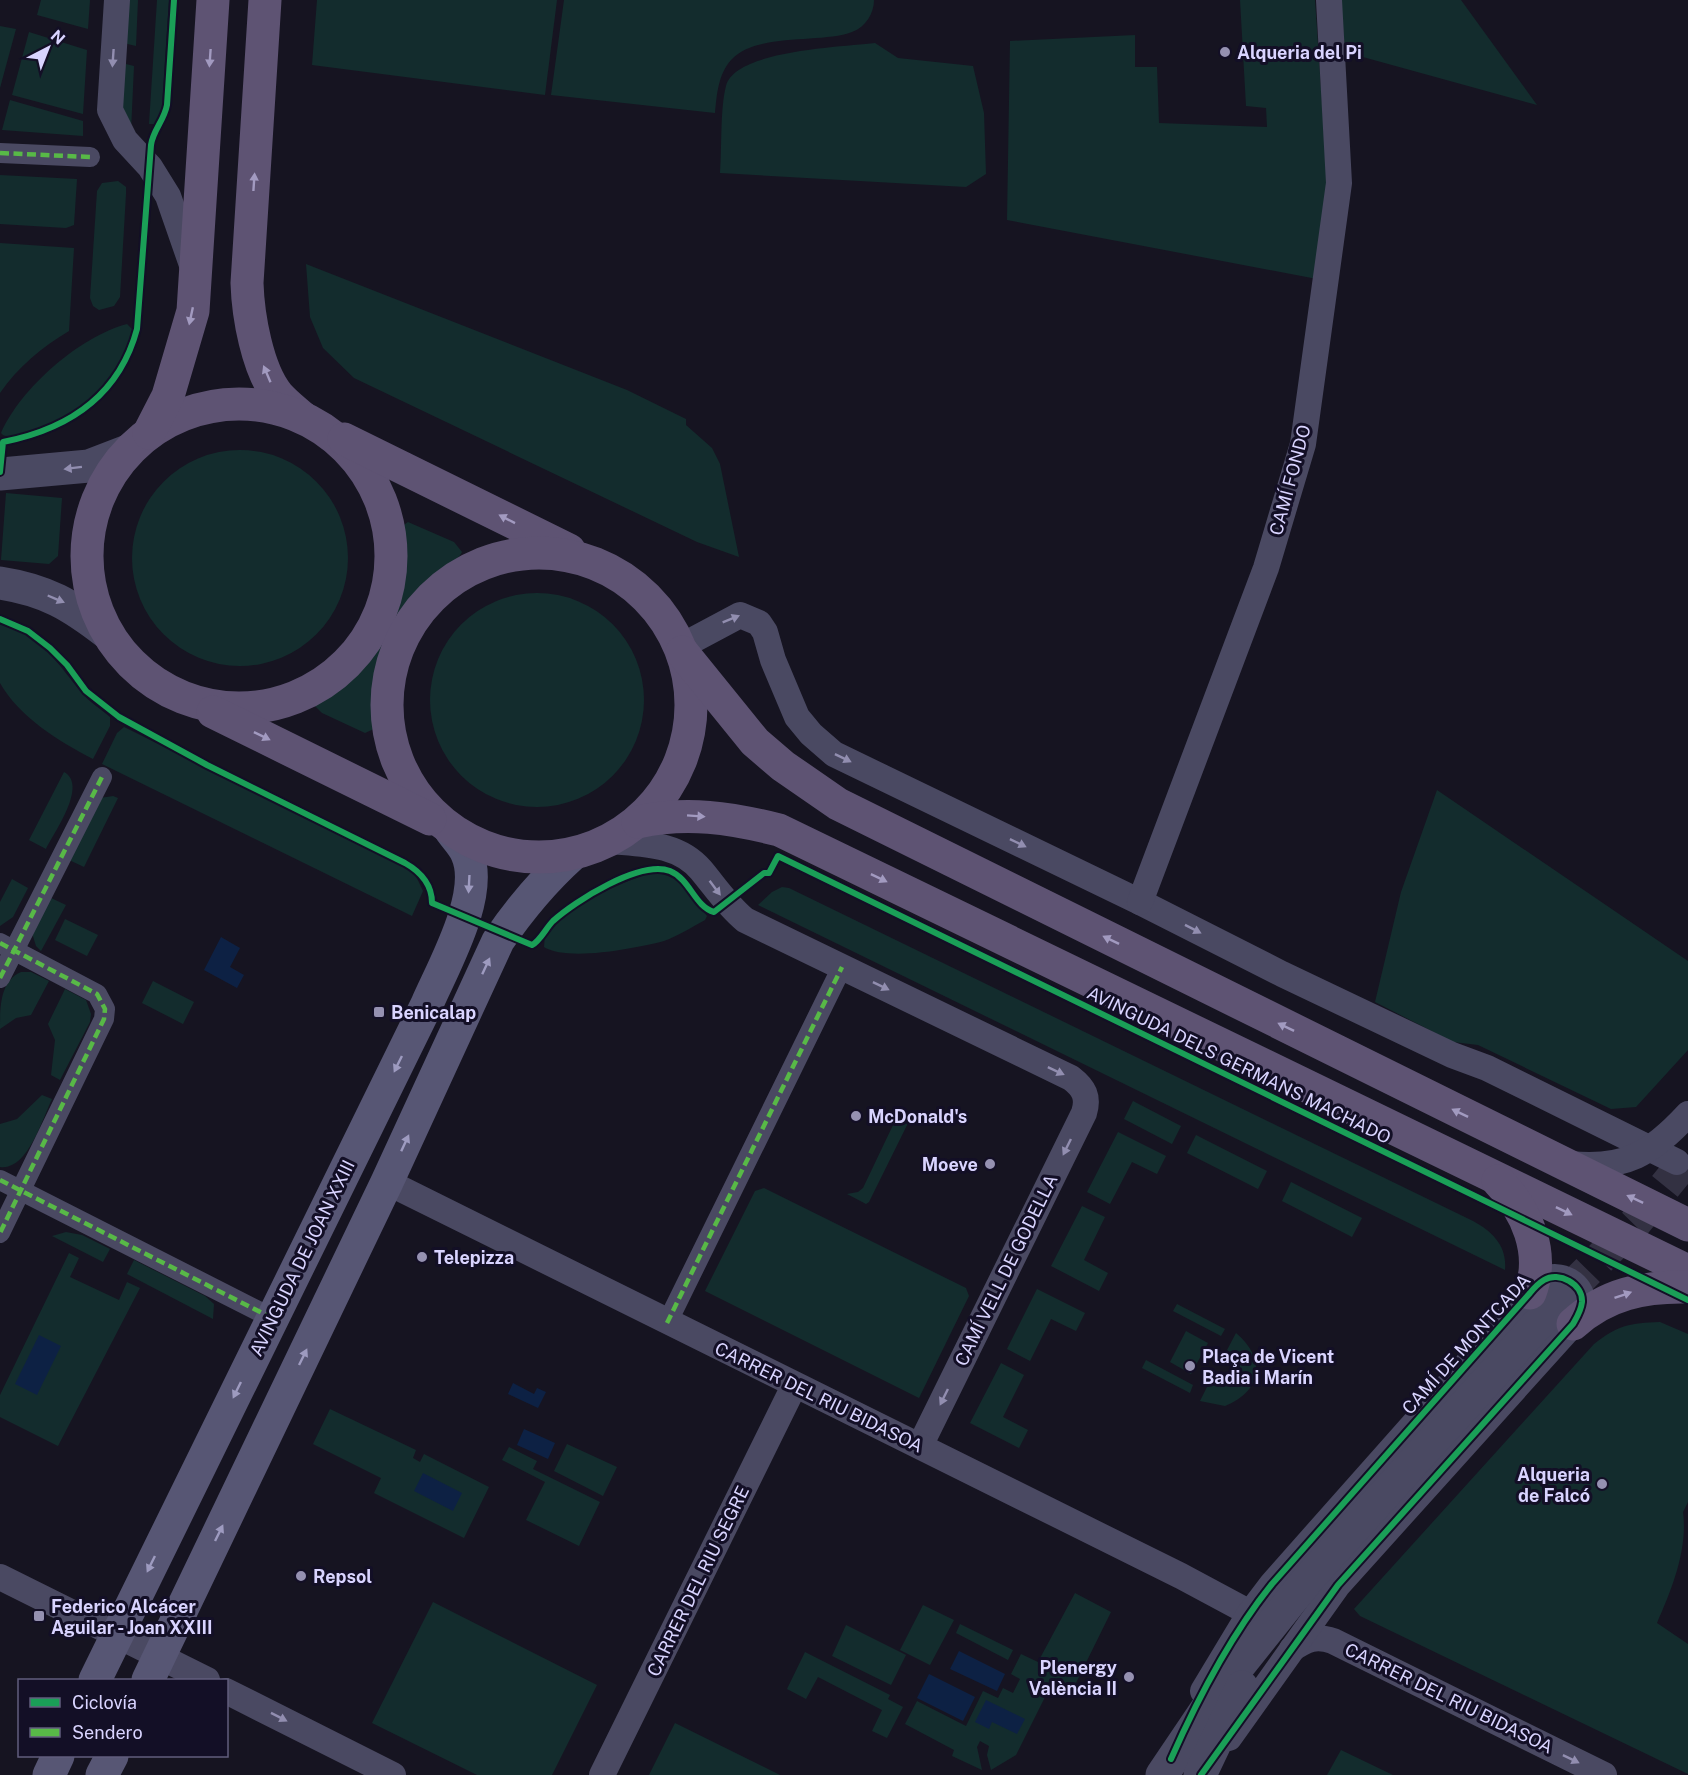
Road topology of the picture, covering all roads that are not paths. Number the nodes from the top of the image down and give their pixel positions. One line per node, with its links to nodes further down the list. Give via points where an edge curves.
1 (117, 0): 7 (street, one-way to 7, via 110,110 125,140 150,167 168,196)
2 (213, 0): 7 (main road, one-way to 7)
3 (265, 0): 8 (main road, one-way to 3, via 278,395 266,375 248,308)
4 (1329, 0): 21 (street, CAMÍ FONDO, via 1339,183 1302,444 1266,568)
5 (0, 153): 6 (street)
6 (90, 157)
7 (196, 276): 9 (main road, one-way to 9, via 192,315 168,396)
8 (309, 422): 9 (main road, via 262,407 208,407 177,417); 11 (main road, one-way to 8); 15 (main road, via 339,442 360,464 375,490 391,547 383,605 354,657 307,693 250,708 220,708)
9 (139, 442): 10 (street, one-way to 10, via 89,466); 13 (main road, via 111,473 90,524 88,580)
10 (0, 474)
11 (615, 573): 14 (main road, via 654,605); 18 (main road, via 569,556 545,553 501,558 447,582 412,620 391,667 387,720 399,768 412,790)
12 (0, 583): 13 (street, one-way to 13, via 40,592 73,606)
13 (107, 633): 15 (main road, via 130,662 151,680)
14 (681, 650): 17 (main road, via 691,696 685,751 666,790); 21 (street, one-way to 21, via 729,618 749,616 765,632 798,717 810,734 834,754); 29 (main road, one-way to 14, via 838,804 756,742)
15 (191, 701): 18 (main road, one-way to 18)
16 (102, 777): 22 (street)
17 (638, 822): 19 (main road); 31 (main road, AVINGUDA DELS GERMANS MACHADO, one-way to 31, via 686,815 743,821 779,830)
18 (448, 828): 20 (main road, via 491,850 519,857); 41 (main road, AVINGUDA DE JOAN XXIII, one-way to 41, via 468,855 471,883 460,927 427,1004)
19 (610, 841): 20 (main road); 23 (street, one-way to 23, via 672,849 700,869 725,903 745,920)
20 (572, 855): 33 (main road, one-way to 20, via 498,941 546,878)
21 (1140, 902): 26 (street, one-way to 26, via 1312,989)
22 (7, 947): 24 (street); 34 (street, via 97,994 105,1009 104,1019)
23 (842, 967): 42 (street); 44 (street, CAMÍ VELL DE GODELLA, one-way to 44, via 1071,1078 1085,1093 1087,1104)
24 (0, 978)
25 (1683, 1120): 27 (street); 30 (street, via 1670,1140 1670,1152)
26 (1615, 1130): 27 (street); 28 (street, via 1629,1147)
27 (1651, 1149): 28 (street); 30 (street)
28 (1620, 1162): 29 (street, via 1587,1166)
29 (1562, 1163): 35 (main road, one-way to 29)
30 (1682, 1165)
31 (1495, 1177): 37 (main road, AVINGUDA DELS GERMANS MACHADO, one-way to 37); 39 (main road, via 1507,1190 1534,1241 1536,1278)
32 (0, 1180): 34 (street)
33 (387, 1182): 42 (street, CARRER DEL RIU BIDASOA); 48 (main road, one-way to 33)
34 (21, 1190): 36 (street); 41 (street)
35 (1688, 1225)
36 (0, 1233)
37 (1688, 1271)
38 (1688, 1287): 40 (main road, one-way to 38, via 1661,1287)
39 (1530, 1293): 40 (street, CAMÍ DE MONTCADA, via 1542,1280 1562,1277 1573,1282 1582,1300 1580,1311); 46 (street, CAMÍ DE MONTCADA, via 1272,1584)
40 (1569, 1309): 46 (street, CAMÍ DE MONTCADA, via 1310,1578)
41 (272, 1318): 47 (main road, AVINGUDA DE JOAN XXIII, one-way to 47)
42 (667, 1323): 43 (street, CARRER DEL RIU BIDASOA)
43 (794, 1386): 44 (street, CARRER DEL RIU BIDASOA); 58 (street, CARRER DEL RIU SEGRE)
44 (920, 1446): 46 (street, CARRER DEL RIU BIDASOA)
45 (0, 1577): 47 (street)
46 (1272, 1629): 54 (street, CAMÍ DE MONTCADA, via 1218,1692); 59 (street, CAMÍ DE MONTCADA); 60 (street, CARRER DEL RIU BIDASOA, one-way to 60, via 1305,1640 1333,1641)
47 (117, 1635): 48 (street); 49 (main road, AVINGUDA DE JOAN XXIII)
48 (154, 1669): 50 (street)
49 (95, 1679)
50 (202, 1679)
51 (228, 1691): 57 (street, one-way to 57)
52 (57, 1757): 55 (main road)
53 (111, 1757): 56 (main road)
54 (1166, 1767)
55 (49, 1775)
56 (102, 1775)
57 (393, 1775)
58 (602, 1775)
59 (1200, 1775)
60 (1604, 1775)

